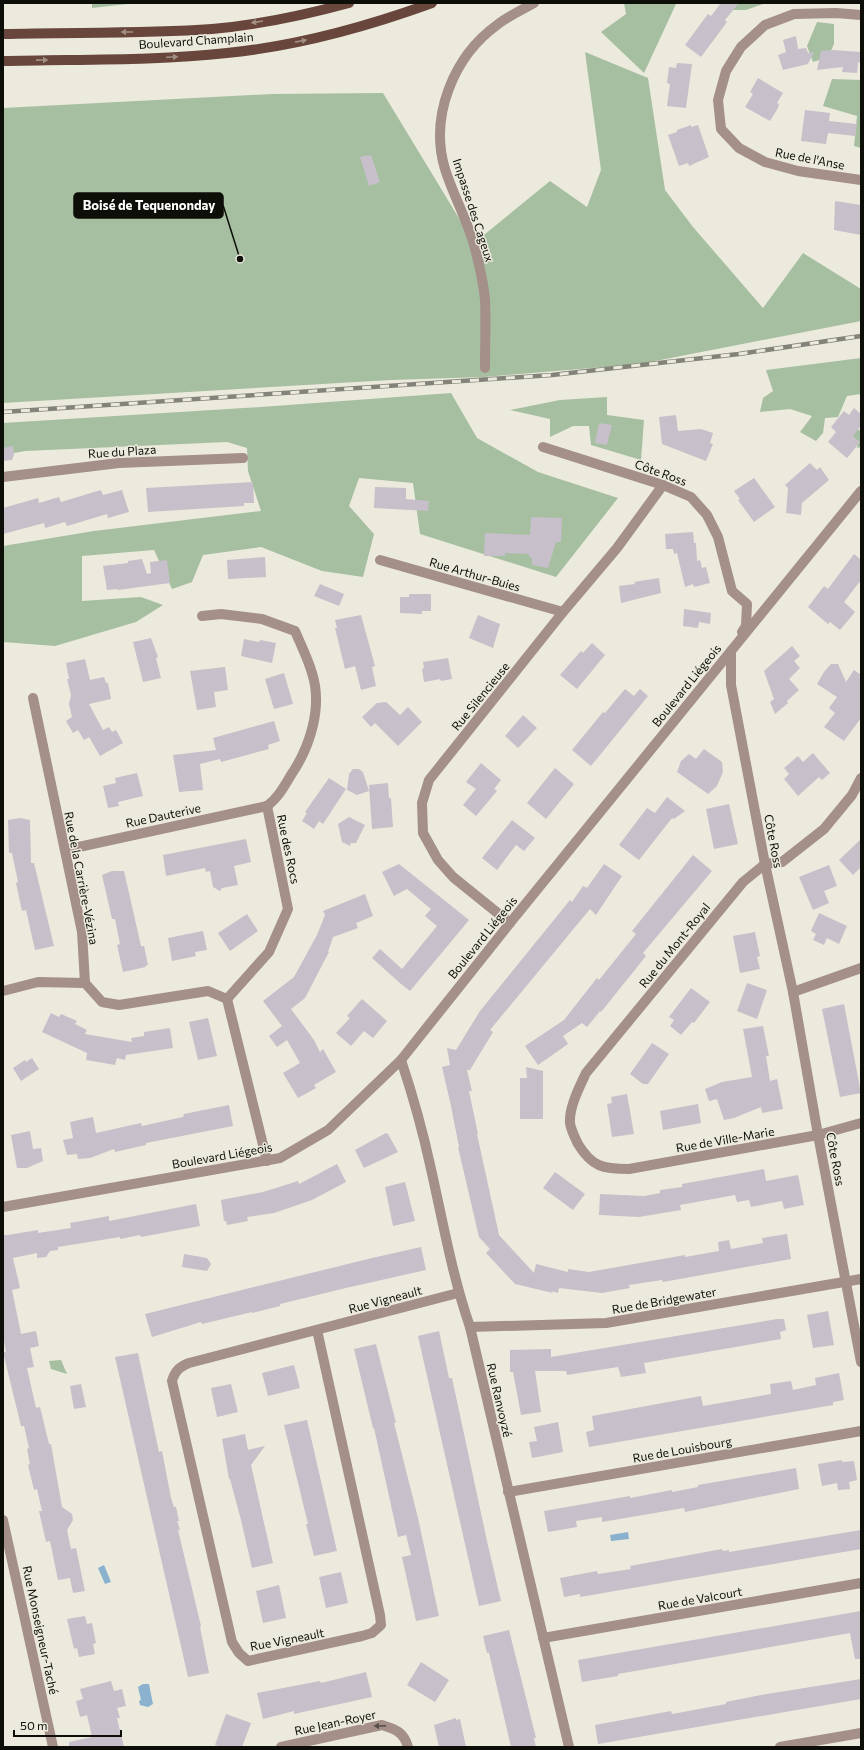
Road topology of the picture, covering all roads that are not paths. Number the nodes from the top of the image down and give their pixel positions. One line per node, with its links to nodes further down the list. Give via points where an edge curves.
1 (350, 3): 5 (main road, Boulevard Champlain, one-way to 5, via 299,15 214,28 166,32)
2 (432, 3): 6 (main road, Boulevard Champlain, one-way to 2, via 154,58 234,52 332,34)
3 (534, 3): 8 (street, Impasse des Cageux, via 497,25 467,54 449,88 440,121 445,167 474,243 481,274)
4 (861, 15): 7 (street, Rue de l'Anse, via 836,12 794,14 765,25 740,47 726,71 718,100 721,129 745,152 765,162 798,171)
5 (3, 34)
6 (3, 61)
7 (861, 180)
8 (485, 368)
9 (543, 447): 12 (street, Côte Ross)
10 (243, 458): 11 (street, Rue du Plaza, via 120,463)
11 (3, 477)
12 (663, 485): 15 (street, Rue Silencieuse, via 617,548); 17 (street, Côte Ross, via 691,497 707,515 718,537 732,590 748,604 746,626)
13 (861, 491): 17 (street, Boulevard Liégeois)
14 (380, 560): 15 (street, Rue Arthur-Buies)
15 (563, 612): 23 (street, Rue Silencieuse, via 429,780 422,803 423,832 438,860 453,877)
16 (202, 616): 20 (street, Rue des Rocs, via 221,614 262,619 295,631 313,674 316,704 313,730 298,766 275,800)
17 (730, 652): 22 (street, Côte Ross, via 731,685); 23 (street, Boulevard Liégeois)
18 (33, 698): 21 (street, Rue de la Carrière-Vézina)
19 (861, 778): 22 (street, Rue du Mont-Royal, via 852,795 824,829 782,862)
20 (267, 806): 21 (street, Rue Dauterive); 28 (street, Rue des Rocs, via 288,909 269,952)
21 (64, 850): 25 (street, Rue de la Carrière-Vézina, via 82,932)
22 (765, 864): 27 (street, Côte Ross); 33 (street, Rue du Mont-Royal, via 743,882 586,1073 573,1106 570,1124 575,1139)
23 (510, 923): 29 (street, Boulevard Liégeois)
24 (861, 968): 27 (street)
25 (85, 983): 26 (street, via 38,982); 28 (street, via 102,1002 119,1005 208,992)
26 (3, 991)
27 (793, 992): 31 (street, Côte Ross)
28 (227, 998): 32 (street)
29 (401, 1060): 32 (street, Boulevard Liégeois, via 328,1130 280,1158); 37 (street, Rue Ranvoyzé, via 418,1115)
30 (861, 1123): 31 (street, Rue de Ville-Marie)
31 (818, 1135): 33 (street, Rue de Ville-Marie, via 629,1169 609,1169); 36 (street, Côte Ross)
32 (267, 1160): 34 (street, Boulevard Liégeois)
33 (593, 1163)
34 (3, 1207)
35 (861, 1279): 36 (street, Rue de Bridgewater)
36 (846, 1282): 38 (street, Rue de Bridgewater, via 606,1323); 40 (street, Côte Ross)
37 (458, 1293): 38 (street, Rue Ranvoyzé); 39 (street, Rue Vigneault)
38 (470, 1327): 42 (street, Rue Ranvoyzé)
39 (317, 1330): 39 (street, Rue Vigneault, via 381,1625 372,1633 362,1636 248,1661 232,1642 172,1381 180,1366)
40 (861, 1362)
41 (861, 1431): 42 (street, Rue de Louisbourg)
42 (508, 1492): 45 (street, Rue Ranvoyzé)
43 (3, 1520): 47 (street, Rue Monseigneur-Taché)
44 (861, 1583): 45 (street, Rue de Valcourt)
45 (543, 1638): 50 (street, Rue Ranvoyzé)
46 (861, 1733): 51 (street)
47 (53, 1747)
48 (281, 1747): 49 (street, Rue Jean-Royer, one-way to 48, via 397,1730 382,1725)
49 (408, 1747)
50 (569, 1747)
51 (780, 1747)

